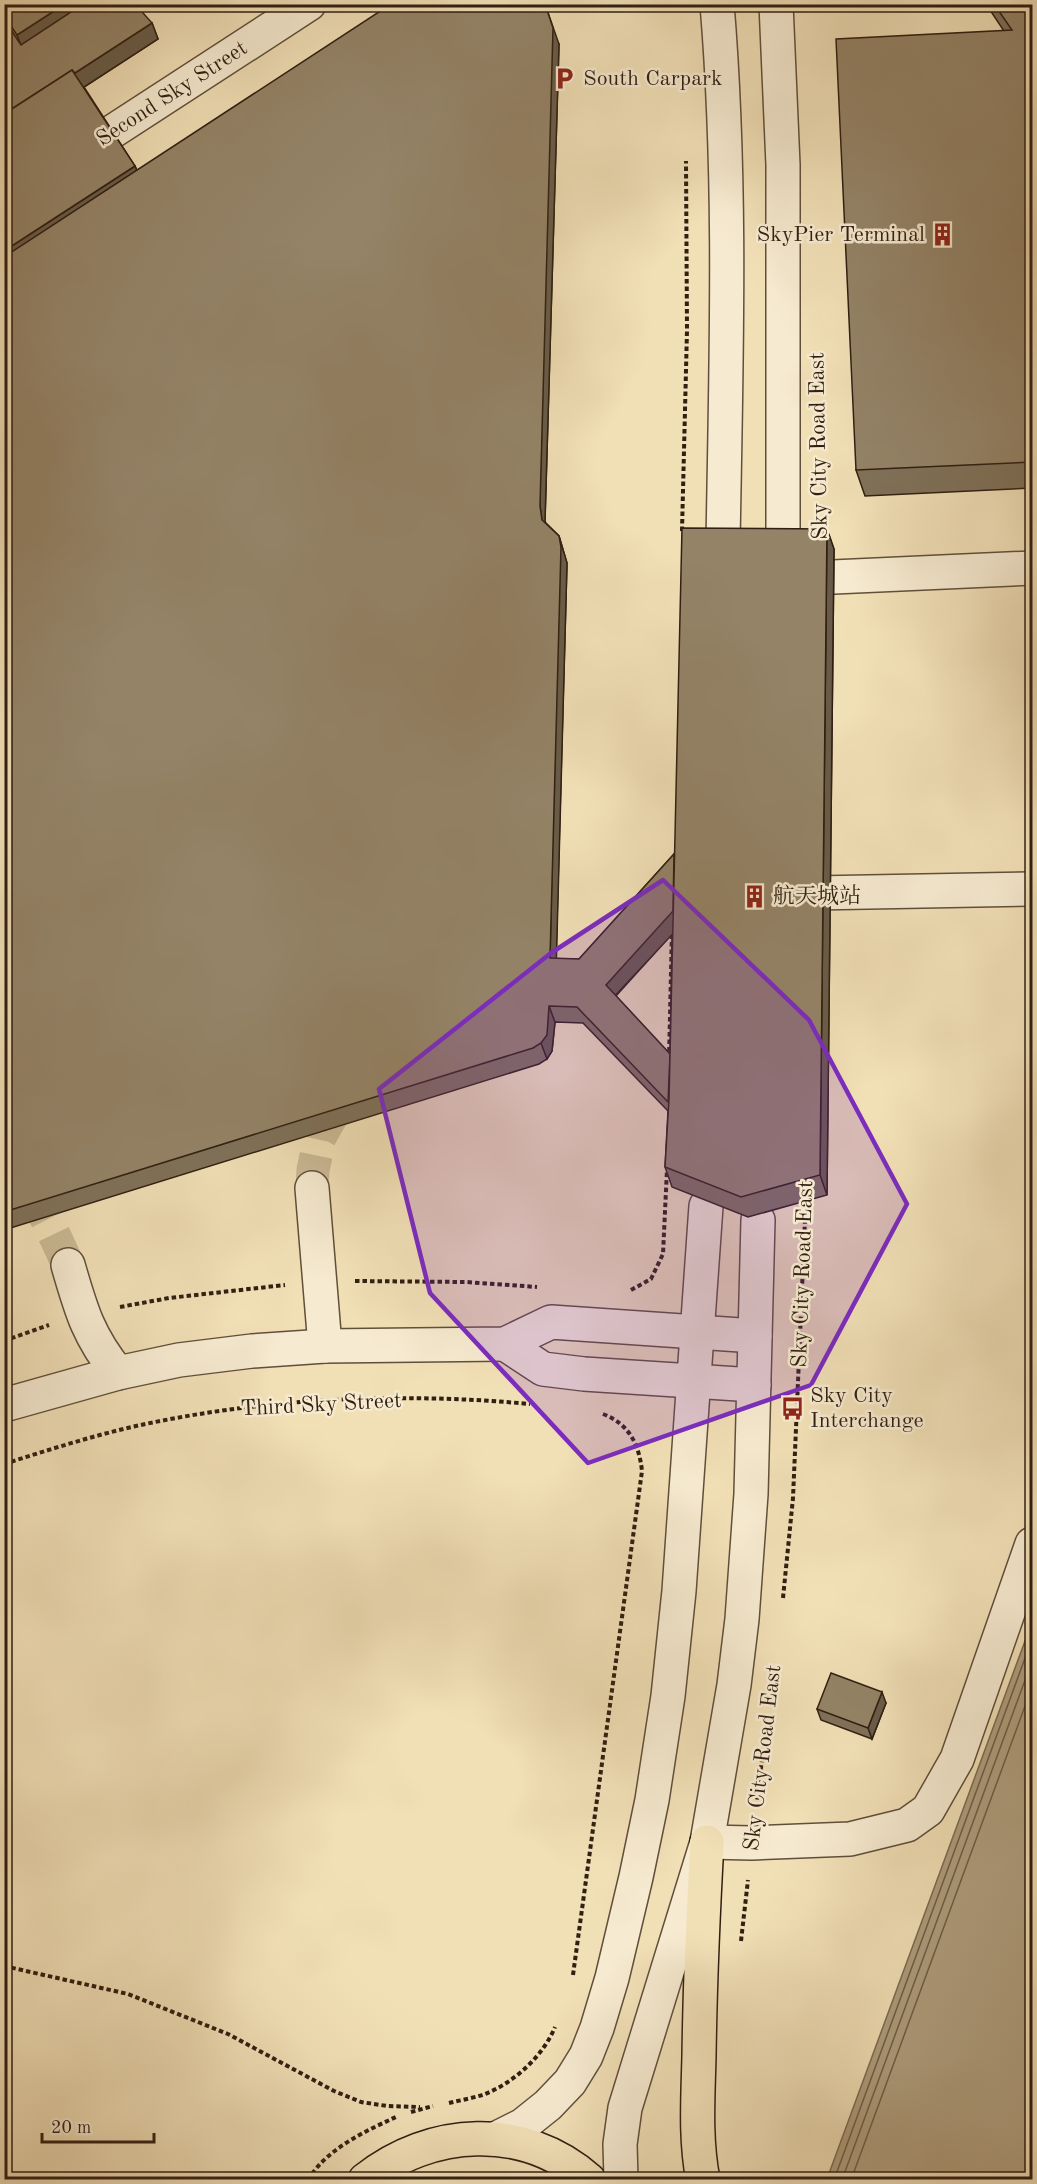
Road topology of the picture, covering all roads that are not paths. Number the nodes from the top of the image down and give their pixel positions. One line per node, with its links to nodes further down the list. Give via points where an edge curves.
1 (309, 4): 4 (street, Second Sky Street)
2 (717, 4): 6 (street, via 724,82 728,327)
3 (776, 4): 5 (street, Sky City Road East, via 783,165)
4 (4, 202)
5 (783, 542)
6 (723, 543)
7 (1032, 568): 8 (street)
8 (782, 579)
9 (1032, 889): 10 (street)
10 (814, 893)
11 (312, 1188): 18 (street)
12 (706, 1206): 15 (street)
13 (758, 1220): 16 (street, Sky City Road East)
14 (68, 1265): 19 (street, via 90,1334)
15 (698, 1332): 16 (street); 17 (street, via 551,1322); 20 (street)
16 (755, 1336): 21 (street, Sky City Road East)
17 (505, 1344): 18 (street); 20 (street, via 543,1369)
18 (325, 1346): 19 (street, via 179,1360)
19 (118, 1374): 22 (street)
20 (694, 1381): 21 (street); 25 (street, via 668,1696 652,1800 619,1953 597,2028 570,2082 523,2125)
21 (754, 1385): 24 (street, Sky City Road East, via 742,1619)
22 (4, 1405)
23 (1032, 1544): 24 (street, via 957,1759 928,1810 907,1825 850,1839)
24 (707, 1842): 28 (street, Sky City Road East, via 625,2108); 29 (main road, via 697,2122)
25 (495, 2139): 26 (main road, via 471,2138 415,2150 382,2166); 27 (main road, via 541,2150 563,2160)
26 (365, 2180)
27 (589, 2180)
28 (621, 2180)
29 (703, 2180)

